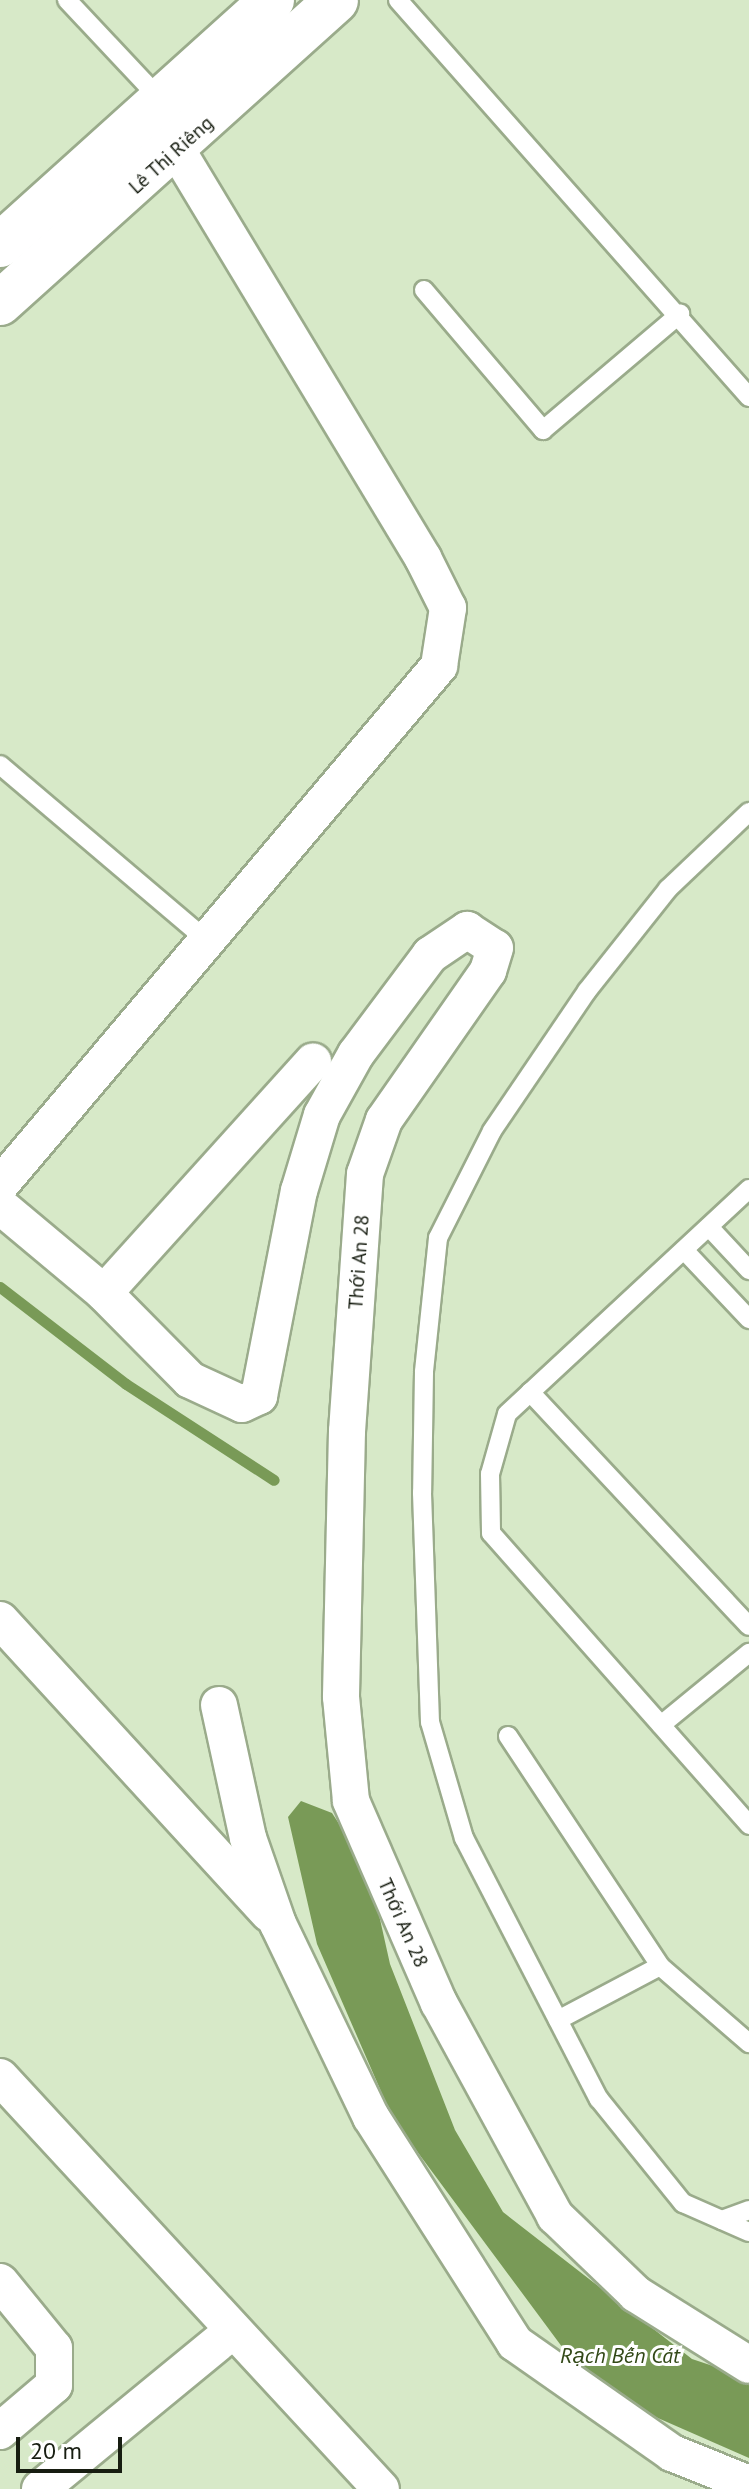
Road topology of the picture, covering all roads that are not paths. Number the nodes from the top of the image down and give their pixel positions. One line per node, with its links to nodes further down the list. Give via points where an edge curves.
1 (67, 0): 5 (lane)
2 (272, 0): 5 (street)
3 (336, 0): 6 (street, Lê Thị Riêng)
4 (398, 0): 10 (lane)
5 (163, 102): 7 (street)
6 (177, 151): 9 (street, Lê Thị Riêng); 14 (street, via 353,433 448,608 439,666)
7 (0, 245)
8 (424, 290): 10 (lane, via 543,430)
9 (0, 303)
10 (680, 314): 11 (lane)
11 (749, 397)
12 (0, 765): 14 (lane)
13 (749, 812): 34 (lane, via 668,889 587,991 492,1131 438,1238 423,1433 430,1722 464,1838)
14 (210, 943): 16 (street)
15 (313, 1062): 22 (street)
16 (0, 1185)
17 (749, 1189): 19 (lane)
18 (0, 1206): 22 (street, Thới An 28)
19 (709, 1227): 20 (lane); 21 (lane)
20 (684, 1250): 23 (lane); 24 (lane)
21 (749, 1270)
22 (104, 1293): 42 (street, Thới An 28, via 190,1380 242,1404 259,1396 299,1191 322,1115 356,1054 430,955 467,930 484,935 495,948 488,971 384,1120 365,1174 346,1446 341,1697 351,1801 439,2003 555,2216 636,2294)
23 (749, 1319)
24 (530, 1392): 26 (lane); 29 (lane, via 507,1414 490,1474 491,1533)
25 (0, 1620): 32 (street)
26 (749, 1626)
27 (749, 1653): 29 (lane)
28 (219, 1705): 32 (street, via 248,1838)
29 (661, 1725): 31 (lane)
30 (508, 1736): 33 (lane)
31 (749, 1825)
32 (278, 1924): 44 (street, via 371,2117 515,2343 672,2453)
33 (660, 1966): 34 (lane); 35 (lane)
34 (558, 2020): 38 (lane, via 599,2099 683,2203)
35 (749, 2043)
36 (0, 2077): 41 (street)
37 (749, 2210): 38 (lane)
38 (722, 2220): 39 (lane)
39 (749, 2232)
40 (0, 2282): 43 (street, via 54,2348 54,2385)
41 (230, 2333): 45 (street); 46 (street)
42 (749, 2365)
43 (0, 2431)
44 (749, 2484)
45 (40, 2489)
46 (381, 2489)

